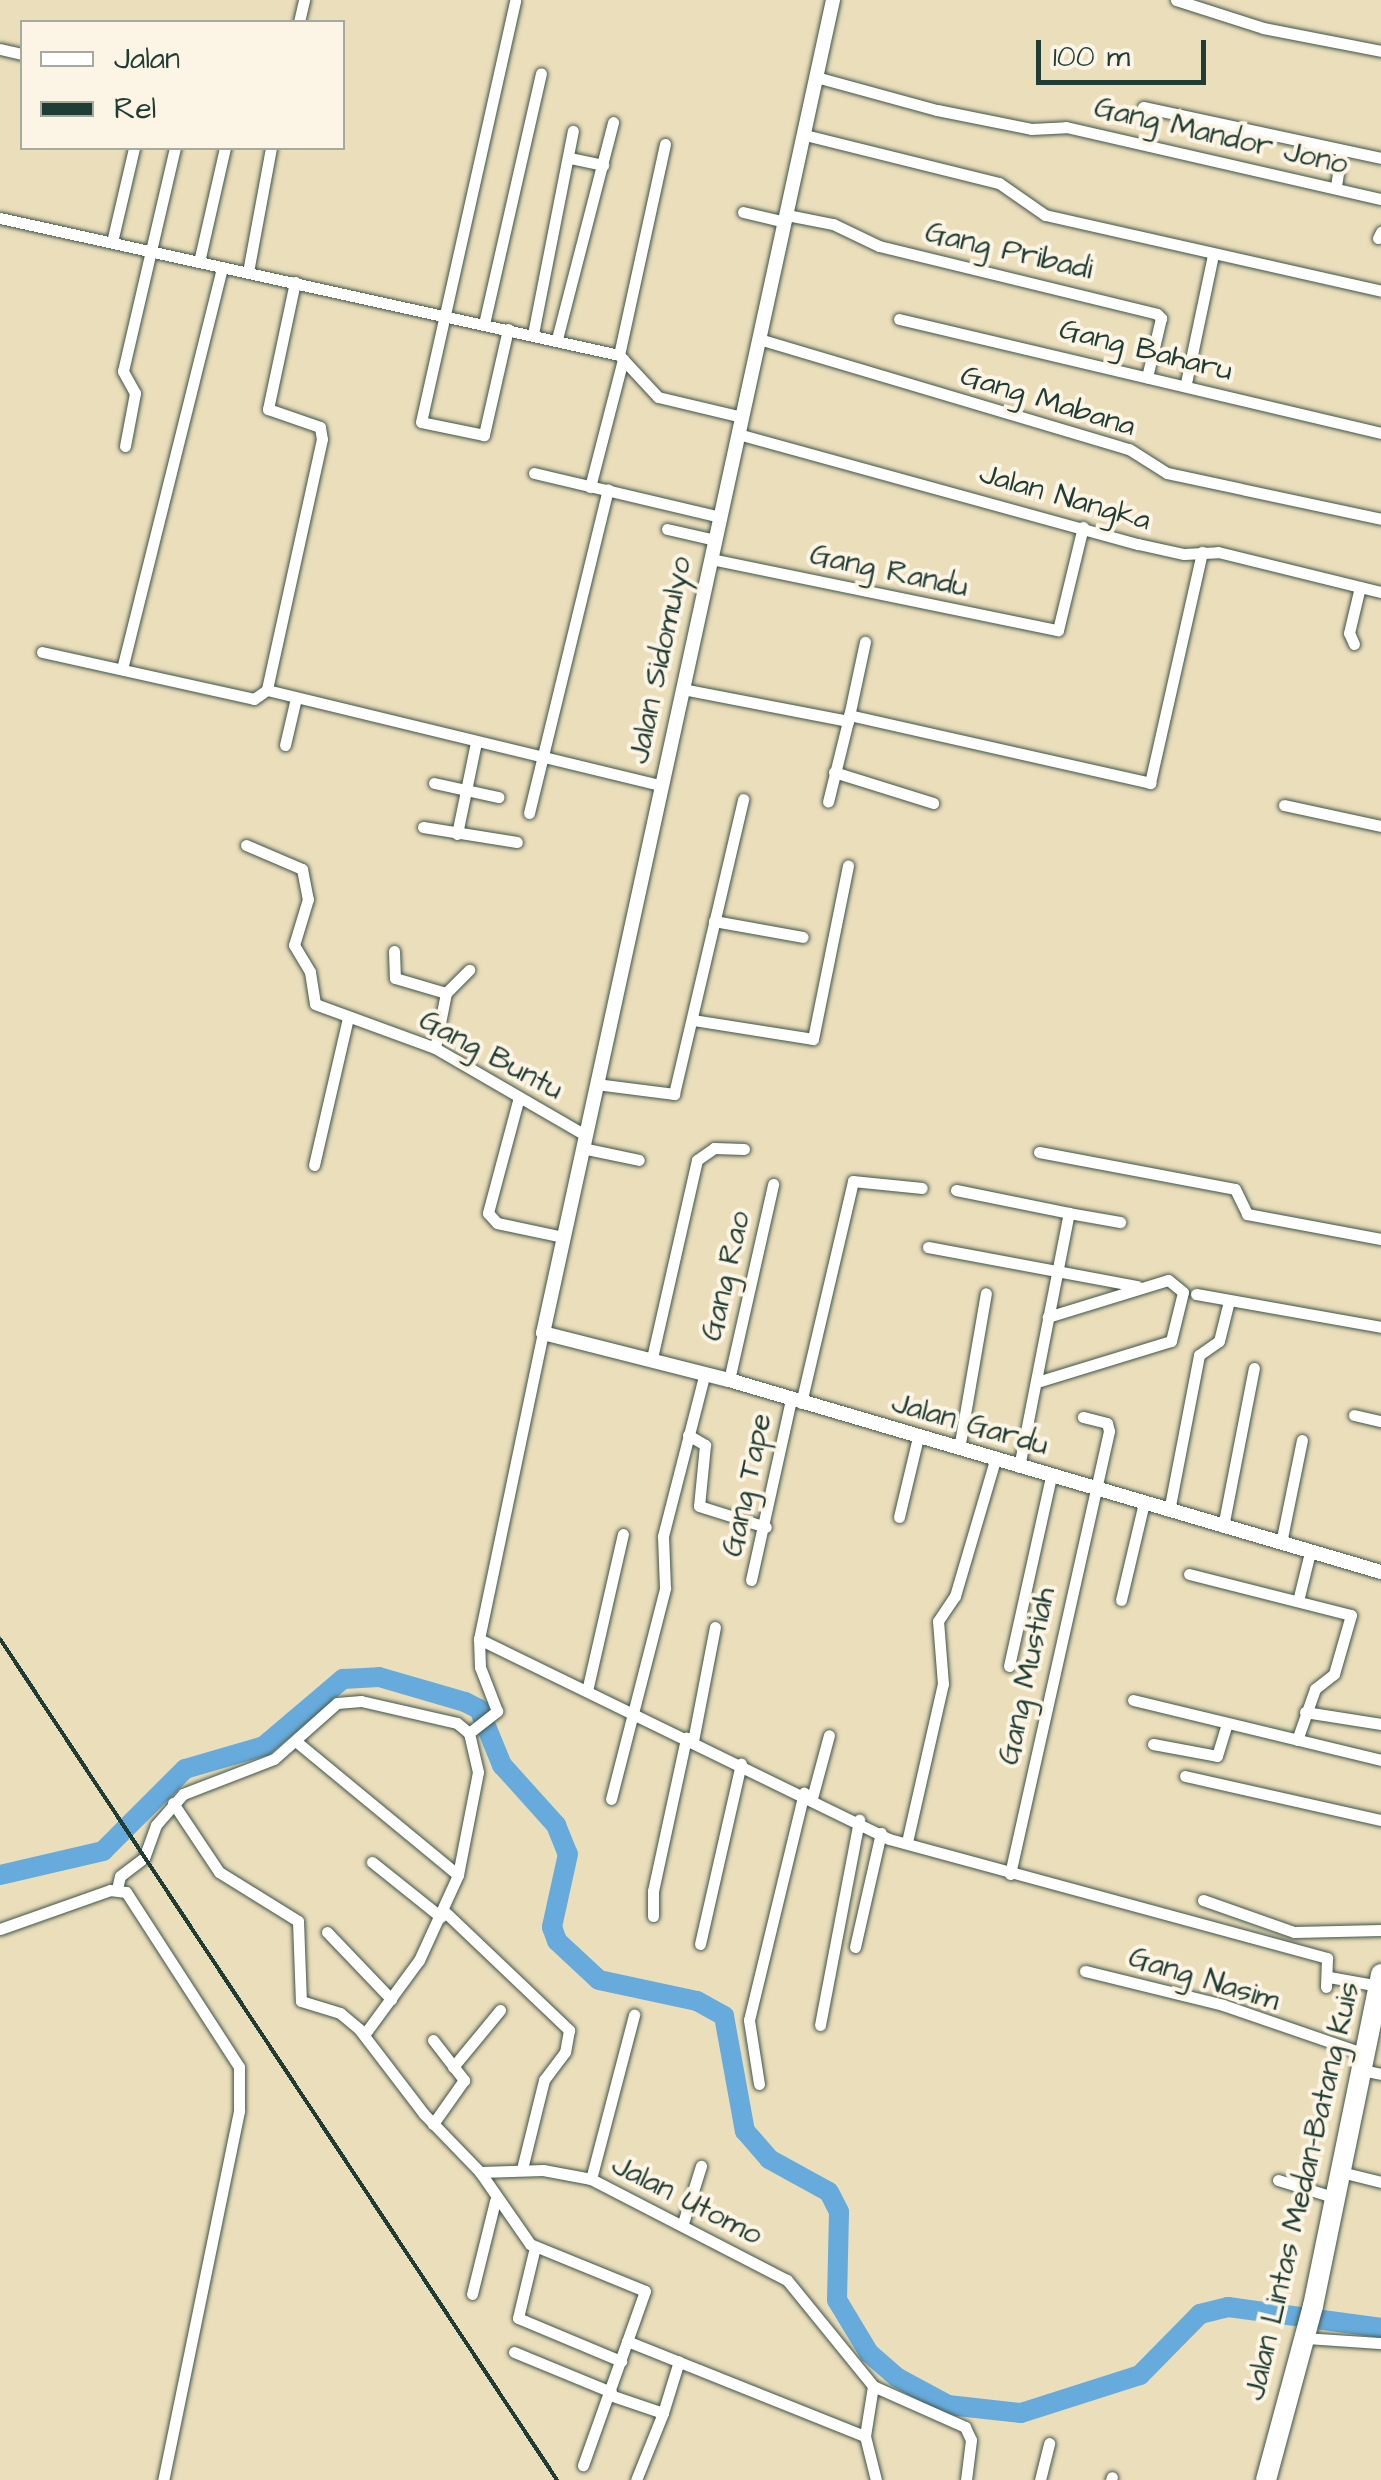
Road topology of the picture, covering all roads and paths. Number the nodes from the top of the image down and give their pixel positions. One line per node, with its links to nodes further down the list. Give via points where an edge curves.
1 (514, 0): 33 (street)
2 (833, 0): 6 (street, Jalan Sidomulyo)
3 (1176, 0): 4 (street, via 1263,28)
4 (1381, 51)
5 (542, 73): 35 (street)
6 (816, 78): 10 (street, Jalan Sidomulyo); 20 (street, Gang Mandor Jono, via 937,110 1031,129 1066,126)
7 (1144, 107): 16 (street)
8 (613, 122): 19 (street)
9 (573, 132): 17 (street)
10 (804, 136): 24 (street, Jalan Sidomulyo); 27 (street, via 992,181 1046,215)
11 (666, 144): 40 (street)
12 (134, 150): 25 (street)
13 (175, 150): 26 (street)
14 (225, 150): 28 (street)
15 (271, 150): 30 (street)
16 (1342, 150): 18 (street); 20 (street)
17 (570, 158): 19 (street); 37 (street)
18 (1381, 158)
19 (603, 165): 39 (street)
20 (1336, 186): 21 (street, Gang Mandor Jono)
21 (1381, 199)
22 (742, 212): 24 (street)
23 (0, 218): 25 (street)
24 (786, 218): 38 (street, Jalan Sidomulyo); 41 (street, Gang Pribadi, via 834,224 880,246 1160,315)
25 (112, 242): 26 (street)
26 (150, 251): 28 (street); 46 (street, via 123,370 135,393)
27 (1213, 255): 32 (street); 42 (street)
28 (198, 262): 29 (street)
29 (222, 266): 30 (street); 62 (street)
30 (248, 272): 31 (street)
31 (295, 282): 33 (street); 64 (street, via 268,409 318,426 322,439)
32 (1381, 291)
33 (447, 314): 35 (street); 36 (street, via 421,422 484,436)
34 (900, 318): 41 (street, Gang Baharu)
35 (484, 324): 36 (street)
36 (508, 330): 37 (street)
37 (533, 334): 39 (street)
38 (758, 338): 43 (street, Jalan Sidomulyo); 51 (street, Gang Mabana, via 1129,449 1168,473)
39 (556, 339): 40 (street)
40 (621, 357): 43 (street, via 658,398); 48 (street)
41 (1147, 377): 42 (street, Gang Baharu)
42 (1186, 384): 44 (street, Gang Baharu)
43 (742, 417): 45 (street, Jalan Sidomulyo)
44 (1381, 433)
45 (738, 434): 50 (street, Jalan Sidomulyo); 52 (street, Jalan Nangka)
46 (125, 446)
47 (534, 472): 48 (street)
48 (590, 486): 49 (street)
49 (608, 490): 50 (street); 69 (street)
50 (720, 517): 54 (street, Jalan Sidomulyo)
51 (1381, 519)
52 (1083, 528): 55 (street, Jalan Nangka, via 1173,553); 56 (street, Gang Randu, via 1058,630)
53 (667, 529): 54 (street)
54 (715, 540): 56 (street, Jalan Sidomulyo)
55 (1202, 552): 57 (street, Jalan Nangka); 66 (street, via 1150,783)
56 (710, 559): 63 (street, Jalan Sidomulyo)
57 (1360, 587): 58 (street, Jalan Nangka); 60 (street, via 1350,634)
58 (1381, 592)
59 (865, 642): 66 (street)
60 (1354, 644)
61 (42, 652): 62 (street)
62 (122, 668): 64 (street, via 254,699)
63 (682, 689): 66 (street); 72 (street, Jalan Sidomulyo)
64 (267, 690): 65 (street)
65 (295, 702): 67 (street); 68 (street)
66 (849, 718): 70 (street)
67 (476, 742): 69 (street); 73 (street)
68 (285, 745)
69 (543, 756): 72 (street); 79 (street)
70 (834, 772): 76 (street); 77 (street)
71 (434, 784): 73 (street)
72 (661, 785): 94 (street, Jalan Sidomulyo)
73 (466, 790): 74 (street); 82 (street)
74 (498, 797)
75 (743, 800): 86 (street)
76 (828, 802)
77 (934, 803)
78 (1284, 806): 80 (street)
79 (529, 813)
80 (1381, 826)
81 (423, 827): 82 (street)
82 (457, 834): 83 (street)
83 (517, 842)
84 (246, 844): 91 (street, Gang Buntu, via 302,869 308,899 294,946 310,972 315,1004)
85 (848, 865): 92 (street, via 813,1040)
86 (714, 921): 87 (street); 92 (street)
87 (802, 938)
88 (394, 951): 90 (street, via 395,978)
89 (468, 970): 90 (street)
90 (446, 992): 93 (street)
91 (348, 1018): 93 (street, Gang Buntu); 100 (street)
92 (693, 1020): 94 (street, via 672,1098)
93 (435, 1048): 95 (street, Gang Buntu)
94 (596, 1084): 96 (street, Jalan Sidomulyo)
95 (520, 1097): 96 (street, Gang Buntu); 106 (street, via 492,1178 490,1218)
96 (584, 1141): 99 (street, Gang Buntu); 106 (street, Jalan Sidomulyo)
97 (744, 1149): 117 (street, via 714,1148 697,1160)
98 (1040, 1152): 107 (street, via 1235,1189 1247,1214)
99 (639, 1160)
100 (314, 1165)
101 (773, 1184): 120 (street, Gang Rao)
102 (922, 1188): 122 (street, Gang Tape, via 853,1182)
103 (956, 1190): 104 (street)
104 (1069, 1214): 105 (street); 109 (street)
105 (1120, 1222)
106 (563, 1237): 116 (street, Jalan Sidomulyo)
107 (1381, 1239)
108 (928, 1247): 109 (street)
109 (1057, 1269): 110 (street); 114 (street)
110 (1141, 1287): 114 (street); 121 (street, via 1180,1284 1183,1305 1171,1341)
111 (986, 1294): 129 (street)
112 (1196, 1294): 113 (street)
113 (1229, 1301): 115 (street); 135 (street, via 1220,1341 1199,1355)
114 (1048, 1317): 121 (street)
115 (1381, 1328)
116 (543, 1333): 117 (street, Jalan Gardu); 148 (street)
117 (652, 1358): 119 (street, Jalan Gardu)
118 (1254, 1368): 137 (street)
119 (705, 1373): 120 (street, Jalan Gardu); 126 (street)
120 (729, 1380): 122 (street, Jalan Gardu)
121 (1037, 1382): 131 (street)
122 (796, 1401): 127 (street, Jalan Gardu); 138 (street, Gang Tape)
123 (1354, 1414): 125 (street)
124 (1083, 1417): 133 (street, Gang Mustiah, via 1108,1426)
125 (1381, 1421)
126 (688, 1435): 138 (street, via 705,1445 699,1506); 153 (street, via 662,1536 665,1588)
127 (918, 1436): 129 (street, Jalan Gardu); 136 (street)
128 (1302, 1440): 140 (street)
129 (960, 1449): 130 (street, Jalan Gardu)
130 (994, 1460): 131 (street, Jalan Gardu); 171 (street, via 955,1596 938,1622 943,1684)
131 (1020, 1467): 132 (street, Jalan Gardu)
132 (1051, 1476): 133 (street, Jalan Gardu); 149 (street)
133 (1095, 1490): 134 (street, Jalan Gardu); 173 (street, Gang Mustiah)
134 (1144, 1504): 135 (street, Jalan Gardu); 145 (street)
135 (1169, 1511): 137 (street, Jalan Gardu)
136 (899, 1517)
137 (1223, 1527): 140 (street, Jalan Gardu)
138 (766, 1528): 144 (street, Gang Tape)
139 (623, 1534): 150 (street)
140 (1280, 1543): 141 (street, Jalan Gardu)
141 (1310, 1552): 142 (street, Jalan Gardu); 146 (street)
142 (1381, 1572)
143 (1189, 1574): 146 (street)
144 (751, 1580)
145 (1121, 1600)
146 (1298, 1601): 152 (street, via 1352,1618 1334,1674 1318,1684)
147 (715, 1628): 158 (street)
148 (479, 1639): 150 (street); 156 (street, via 480,1668 496,1715)
149 (1009, 1666)
150 (586, 1691): 153 (street)
151 (1134, 1700): 154 (street)
152 (1304, 1712): 155 (street); 159 (street)
153 (635, 1716): 158 (street); 166 (street)
154 (1227, 1722): 159 (street); 161 (street, via 1218,1756)
155 (1381, 1724)
156 (474, 1730): 160 (street, via 439,1716 348,1700 328,1710); 174 (street, via 478,1772)
157 (830, 1736): 165 (street)
158 (689, 1740): 163 (street); 178 (street, via 653,1891)
159 (1297, 1740): 162 (street)
160 (298, 1743): 167 (street, via 254,1768 199,1784); 174 (street)
161 (1153, 1744)
162 (1381, 1760)
163 (741, 1764): 165 (street); 182 (street)
164 (1185, 1776): 169 (street)
165 (808, 1796): 168 (street); 194 (street, via 750,2013)
166 (611, 1799)
167 (174, 1803): 175 (street, via 148,1838 149,1850 120,1876); 190 (street, via 219,1872 298,1921 301,2001 340,2012)
168 (859, 1820): 170 (street); 189 (street)
169 (1381, 1820)
170 (881, 1833): 171 (street); 183 (street)
171 (906, 1842): 173 (street)
172 (372, 1862): 177 (street)
173 (1010, 1874): 185 (street, via 1327,1958 1328,1982)
174 (458, 1876): 177 (street)
175 (117, 1889): 179 (street); 220 (street, via 139,1907 226,2040 240,2073 239,2112)
176 (1203, 1900): 180 (street, via 1294,1932)
177 (443, 1914): 186 (street); 197 (street, via 569,2030 565,2052 544,2080)
178 (654, 1916)
179 (0, 1929)
180 (1381, 1930)
181 (327, 1932): 186 (street)
182 (700, 1944)
183 (855, 1948)
184 (1085, 1971): 192 (street, Gang Nasim, via 1223,2005)
185 (1379, 1989): 192 (highway, Jalan Lintas Medan–Batang Kuis)
186 (391, 1999): 190 (street)
187 (500, 2010): 193 (street)
188 (634, 2014): 200 (street)
189 (820, 2025)
190 (364, 2034): 195 (street)
191 (433, 2040): 193 (street)
192 (1369, 2066): 199 (highway, Jalan Lintas Medan–Batang Kuis)
193 (453, 2067): 195 (street, via 464,2083)
194 (759, 2084)
195 (433, 2124): 198 (street)
196 (701, 2166): 205 (street)
197 (522, 2170): 198 (street, Jalan Utomo); 200 (street, Jalan Utomo)
198 (480, 2172): 204 (street)
199 (1341, 2172): 202 (street); 203 (highway, Jalan Lintas Medan–Batang Kuis)
200 (591, 2179): 205 (street, Jalan Utomo)
201 (1278, 2180): 203 (street)
202 (1381, 2182)
203 (1336, 2198): 208 (highway, Jalan Lintas Medan–Batang Kuis)
204 (495, 2201): 206 (street); 207 (street)
205 (684, 2223): 214 (street, Jalan Utomo, via 788,2280)
206 (535, 2248): 209 (street, via 645,2291); 212 (street, via 518,2318)
207 (472, 2294)
208 (1309, 2323): 210 (street); 225 (highway, Jalan Lintas Medan–Batang Kuis)
209 (627, 2341): 212 (street); 213 (street)
210 (1381, 2343)
211 (514, 2352): 215 (street)
212 (622, 2361): 215 (street)
213 (679, 2362): 216 (street); 217 (street)
214 (873, 2386): 217 (street); 223 (street, via 965,2427 971,2440)
215 (610, 2393): 216 (street); 219 (street)
216 (663, 2413): 221 (street)
217 (865, 2436): 222 (street)
218 (1049, 2444): 224 (street)
219 (582, 2465)
220 (163, 2480)
221 (636, 2480)
222 (876, 2480)
223 (966, 2480)
224 (1040, 2480)
225 (1266, 2480)

